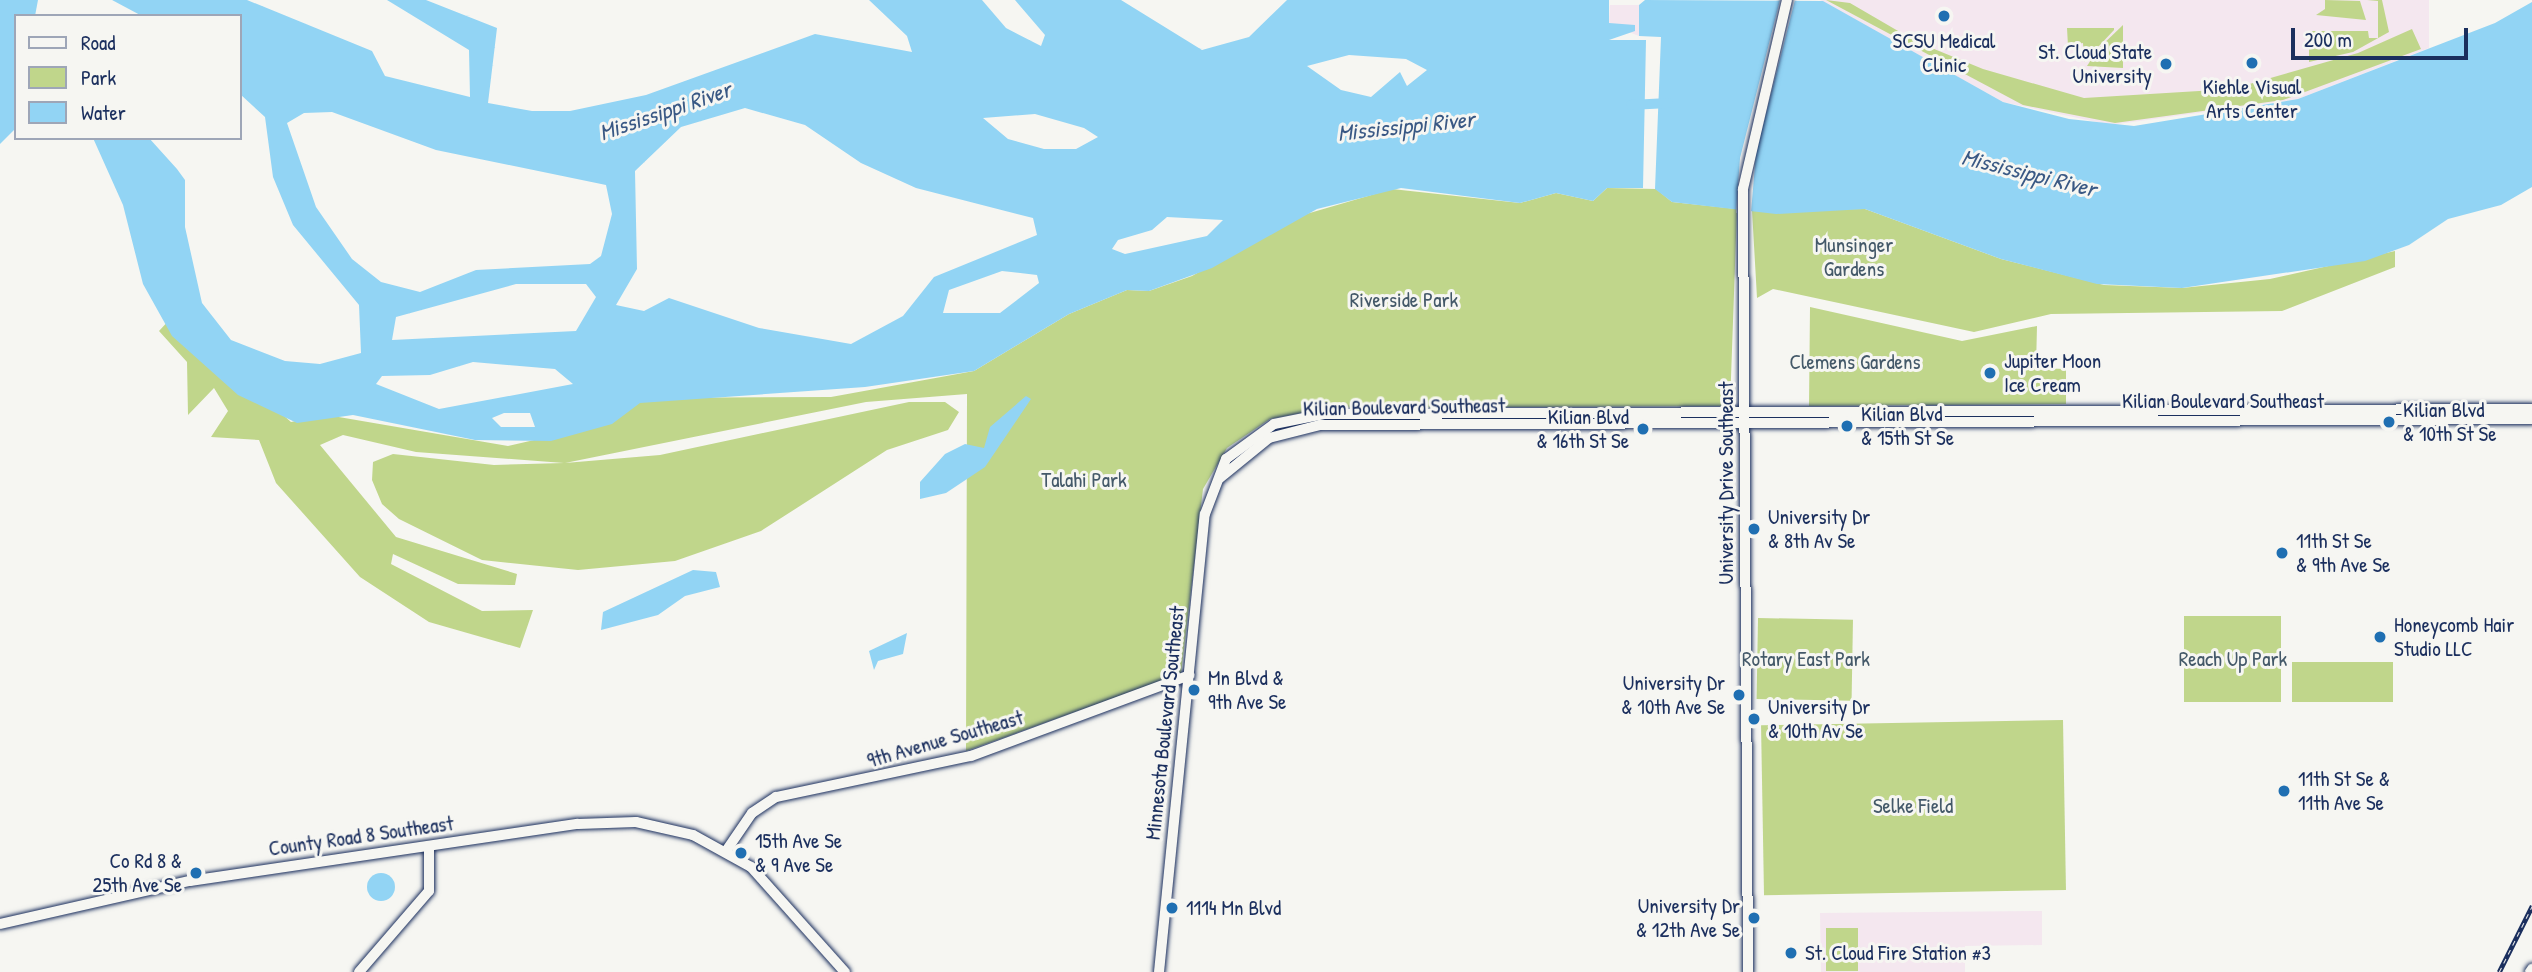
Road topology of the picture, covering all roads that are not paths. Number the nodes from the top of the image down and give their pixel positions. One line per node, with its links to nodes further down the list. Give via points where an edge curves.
1 (1787, 0): 3 (street, University Drive Southeast, via 1745,173)
2 (2532, 409): 3 (street, Kilian Boulevard Southeast)
3 (1746, 418): 4 (street, Kilian Boulevard Southeast); 5 (street, Kilian Boulevard Southeast, via 1307,426 1262,442); 13 (street, University Drive Southeast)
4 (2532, 419)
5 (1217, 480): 6 (street, Minnesota Boulevard Southeast, via 1203,531)
6 (1189, 675): 8 (street, 9th Avenue Southeast, via 971,756 776,797 752,813); 12 (street, Minnesota Boulevard Southeast)
7 (429, 846): 8 (street, County Road 8 Southeast, via 617,821 676,829); 9 (street, County Road 8 Southeast, via 152,887); 10 (street, via 429,891)
8 (726, 851): 11 (street, County Road 8 Southeast, via 775,889)
9 (0, 924)
10 (359, 972)
11 (845, 972)
12 (1159, 972)
13 (1748, 972)

